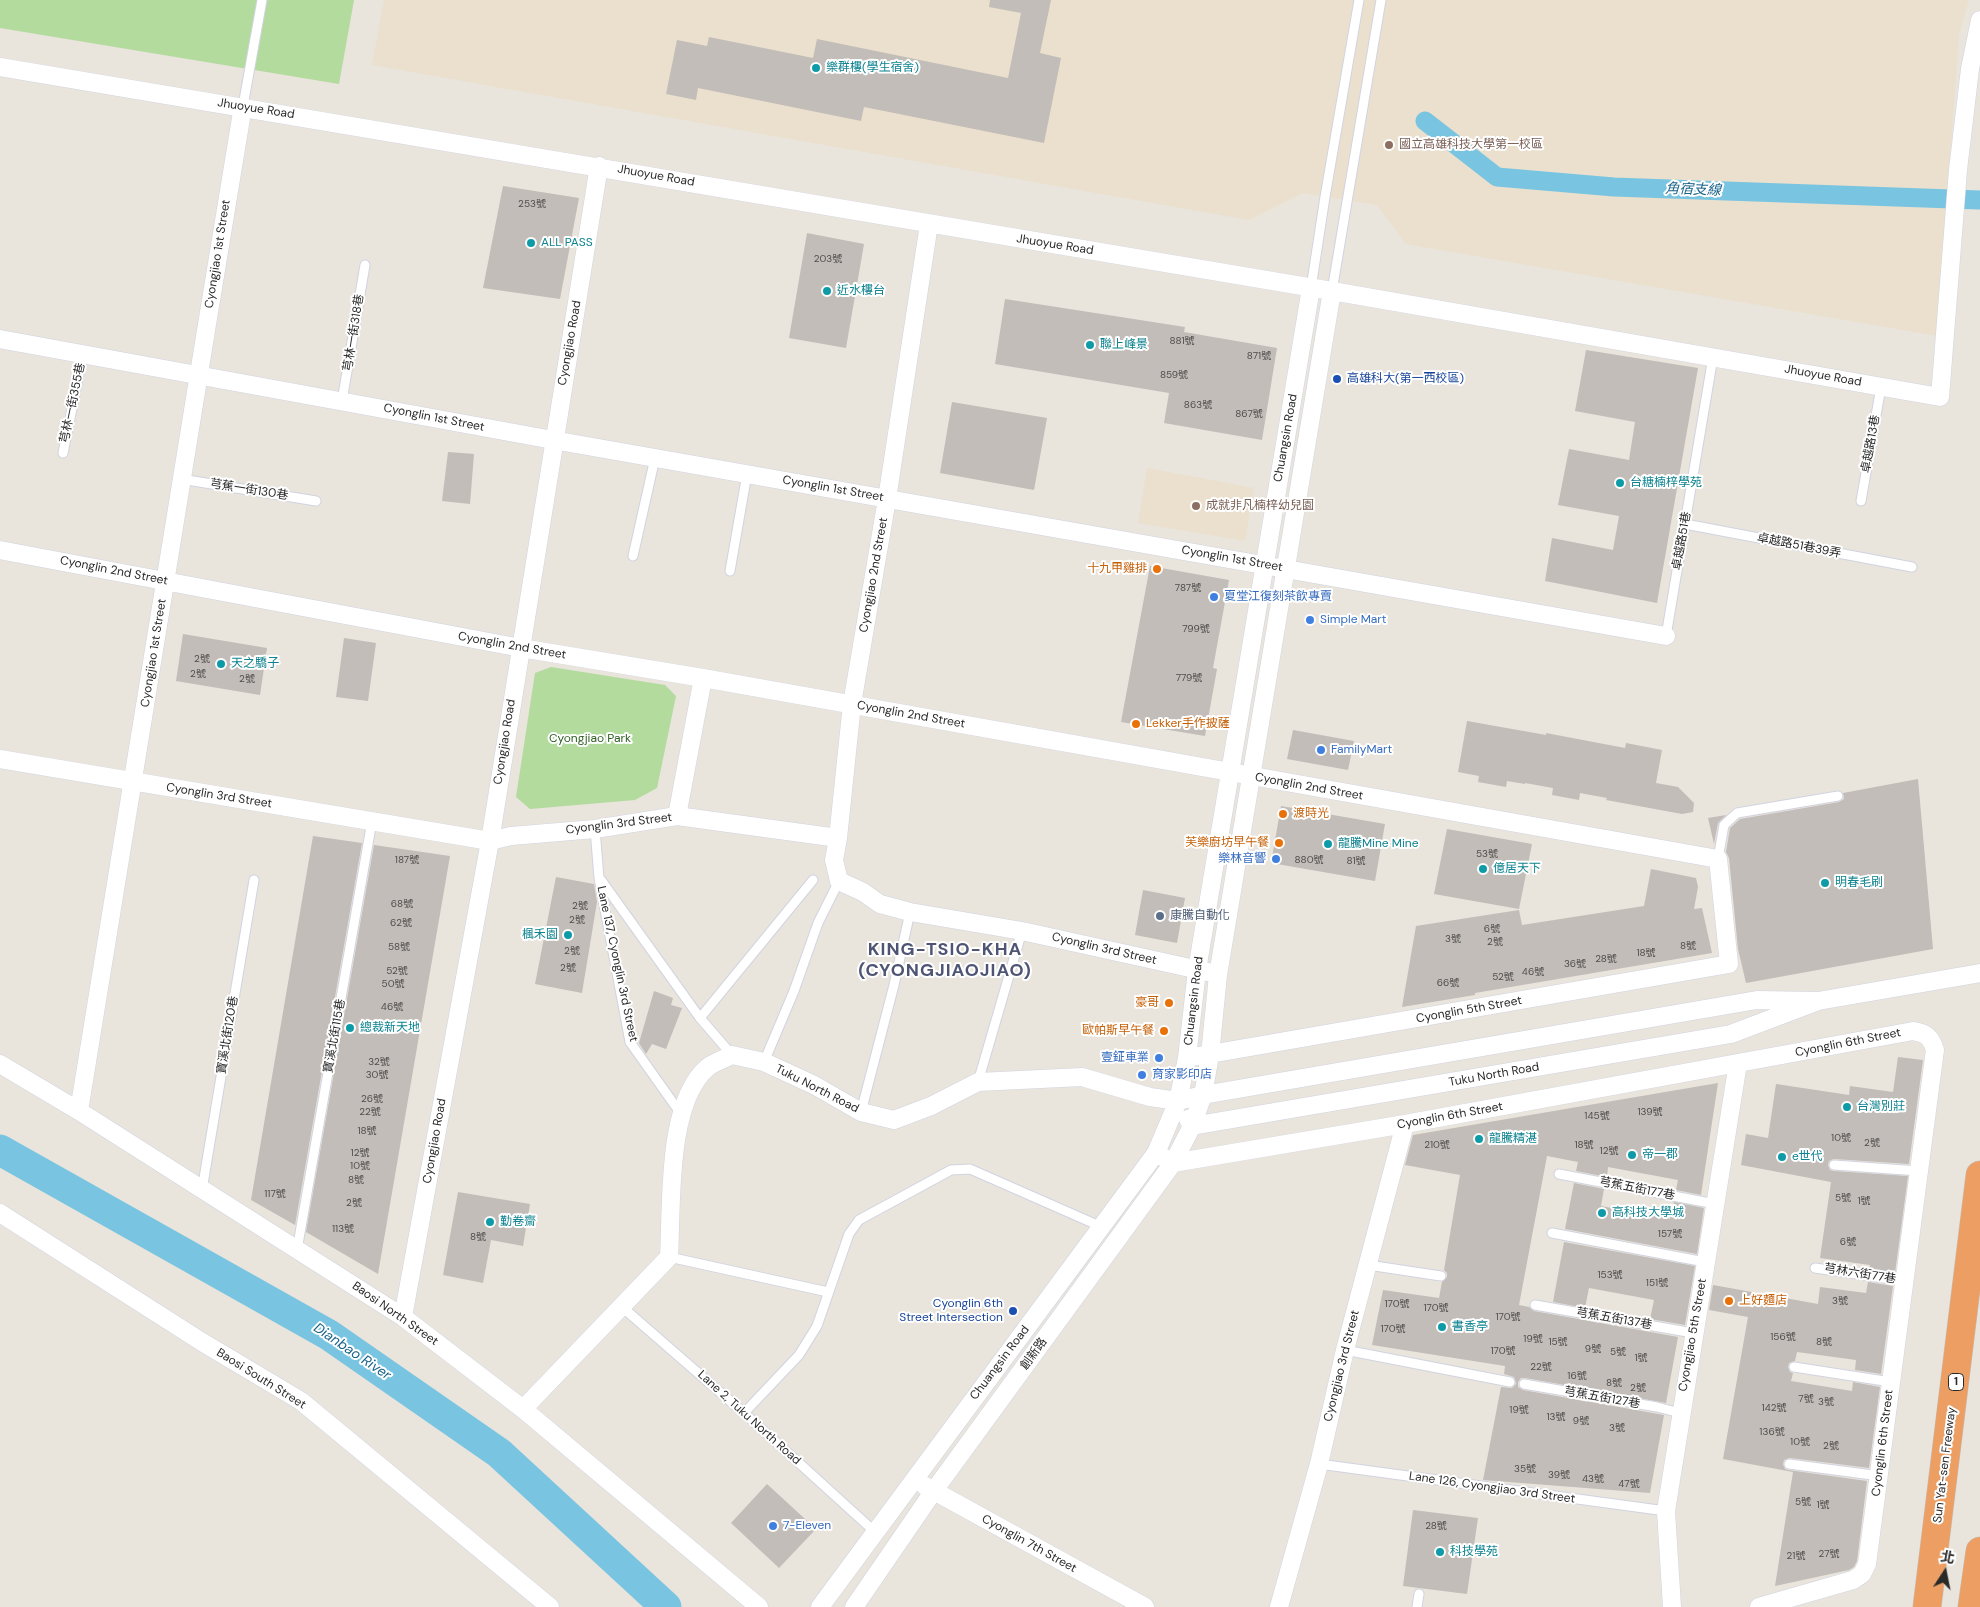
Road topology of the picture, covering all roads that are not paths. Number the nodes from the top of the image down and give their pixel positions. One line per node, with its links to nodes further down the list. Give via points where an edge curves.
1 (262, 0): 6 (lane)
2 (1359, 0): 10 (lane)
3 (1381, 0): 11 (lane)
4 (1980, 20): 16 (street, Jhuoyue Road, via 1970,69 1958,170 1940,397)
5 (0, 66): 6 (street, Jhuoyue Road)
6 (243, 106): 7 (street, Jhuoyue Road); 15 (street, Cyongjiao 1st Street)
7 (599, 166): 8 (street, Jhuoyue Road); 18 (street, Cyongjiao Road)
8 (929, 224): 10 (street, Jhuoyue Road); 23 (street, Cyongjiao 2nd Street)
9 (365, 265): 17 (lane, 芎林一街318巷)
10 (1311, 288): 11 (street, Jhuoyue Road); 29 (street, Chuangsin Road)
11 (1332, 291): 14 (street, Jhuoyue Road); 31 (street, Chuangsin Road)
12 (0, 339): 13 (street, Cyonglin 1st Street)
13 (83, 354): 15 (street, Cyonglin 1st Street); 19 (lane, 芎林一街355巷)
14 (1714, 358): 16 (street, Jhuoyue Road); 26 (lane, 卓越路51巷)
15 (198, 374): 17 (street, Cyonglin 1st Street); 22 (street, Cyongjiao 1st Street)
16 (1881, 386): 25 (lane, 卓越路13巷)
17 (342, 401): 18 (street, Cyonglin 1st Street)
18 (553, 440): 20 (street, Cyonglin 1st Street); 35 (street, Cyongjiao Road)
19 (62, 452)
20 (655, 458): 21 (street, Cyonglin 1st Street); 28 (lane)
21 (747, 474): 23 (street, Cyonglin 1st Street); 32 (lane)
22 (181, 479): 24 (lane, 芎蕉一街130巷); 33 (street, Cyongjiao 1st Street)
23 (887, 499): 29 (street, Cyonglin 1st Street); 37 (street, Cyongjiao 2nd Street)
24 (316, 501)
25 (1861, 501)
26 (1686, 524): 30 (lane, 卓越路51巷39弄); 34 (lane, 卓越路51巷)
27 (0, 550): 33 (street, Cyonglin 2nd Street)
28 (634, 556)
29 (1265, 565): 31 (street, Cyonglin 1st Street); 39 (street, Chuangsin Road)
30 (1912, 568)
31 (1285, 569): 34 (street, Cyonglin 1st Street); 40 (street, Chuangsin Road)
32 (730, 571)
33 (165, 581): 35 (street, Cyonglin 2nd Street); 41 (street, Cyongjiao 1st Street)
34 (1666, 636)
35 (520, 648): 36 (street, Cyonglin 2nd Street); 47 (street, Cyongjiao Road)
36 (703, 678): 37 (street, Cyonglin 2nd Street); 43 (street)
37 (852, 704): 39 (street, Cyonglin 2nd Street); 46 (street, Cyongjiao 2nd Street)
38 (0, 759): 41 (street, Cyonglin 3rd Street)
39 (1230, 773): 40 (street, Cyonglin 2nd Street); 55 (street, Chuangsin Road)
40 (1250, 777): 48 (street, Cyonglin 2nd Street); 57 (street, Chuangsin Road)
41 (135, 782): 44 (street, Cyonglin 3rd Street); 69 (street, Cyongjiao 1st Street)
42 (1838, 796): 48 (lane, via 1737,813 1724,825)
43 (676, 816): 45 (street, Cyonglin 3rd Street); 46 (street, Cyonglin 3rd Street)
44 (372, 821): 47 (street, Cyonglin 3rd Street); 85 (lane, 寶溪北街115巷)
45 (595, 829): 47 (street, Cyonglin 3rd Street, via 511,836); 49 (lane, Lane 137, Cyonglin 3rd Street)
46 (838, 838): 52 (street, via 834,860)
47 (490, 841): 95 (street, Cyongjiao Road)
48 (1718, 859): 61 (street, Cyonglin 5th Street, via 1729,964)
49 (599, 878): 59 (lane); 71 (lane, Lane 137, Cyonglin 3rd Street, via 630,1042)
50 (254, 880): 80 (lane, 寶溪北街120巷)
51 (813, 880): 59 (lane)
52 (839, 881): 53 (street, Cyonglin 3rd Street, via 880,904); 63 (lane, via 818,922)
53 (910, 912): 54 (street, Cyonglin 3rd Street); 70 (lane)
54 (1022, 931): 55 (street, Cyonglin 3rd Street); 66 (lane)
55 (1197, 970): 57 (street, Cyonglin 3rd Street); 62 (street, Chuangsin Road)
56 (1980, 973): 58 (street, Tuku North Road)
57 (1218, 974): 61 (street, Chuangsin Road)
58 (1818, 1001): 67 (street, Tuku North Road, via 1757,1000); 73 (street, Tuku North Road, via 1731,1034)
59 (700, 1018): 60 (lane)
60 (732, 1055): 63 (street, Tuku North Road); 71 (street, via 708,1068 690,1090)
61 (1210, 1055): 62 (street, Cyonglin 5th Street); 67 (street, Chuangsin Road)
62 (1187, 1058): 68 (street, Chuangsin Road)
63 (764, 1062): 70 (street, Tuku North Road)
64 (0, 1064): 69 (street, Baosi North Street)
65 (1738, 1064): 72 (street, Cyonglin 6th Street); 77 (street, Cyonglin 6th Street, via 1913,1031 1925,1033 1935,1050); 81 (street, Cyongjiao 5th Street)
66 (978, 1082): 68 (street, Tuku North Road, via 1082,1078); 70 (street, Tuku North Road, via 932,1106 894,1120)
67 (1204, 1095): 68 (street, Tuku North Road); 73 (street, 創新路)
68 (1178, 1101): 73 (street); 74 (street, Chuangsin Road)
69 (79, 1112): 80 (street, Baosi North Street)
70 (861, 1112)
71 (681, 1114): 86 (street, via 675,1141)
72 (1405, 1124): 75 (street, Cyonglin 6th Street); 88 (street, Cyongjiao 3rd Street)
73 (1192, 1126): 75 (street, 創新路)
74 (1156, 1153): 75 (street); 83 (street, Chuangsin Road)
75 (1174, 1163): 109 (street, 創新路)
76 (1834, 1165): 77 (lane)
77 (1919, 1171): 91 (street, Cyonglin 6th Street)
78 (1559, 1174): 81 (lane, 芎蕉五街177巷)
79 (1980, 1175): 114 (highway, Sun Yat-sen Freeway / 1)
80 (202, 1190): 85 (street, Baosi North Street)
81 (1715, 1204): 87 (street, Cyongjiao 5th Street)
82 (0, 1213): 115 (street, Baosi South Street, via 301,1402)
83 (1102, 1227): 92 (lane, via 970,1169 951,1170 859,1220 849,1234); 108 (street, Chuangsin Road)
84 (1552, 1233): 87 (lane)
85 (297, 1250): 95 (street, Baosi North Street)
86 (670, 1257): 92 (lane); 94 (street)
87 (1705, 1262): 96 (street, Cyongjiao 5th Street)
88 (1368, 1266): 90 (lane); 97 (street, Cyongjiao 3rd Street)
89 (1815, 1268): 91 (lane, 芎林六街77巷)
90 (1441, 1276)
91 (1904, 1281): 100 (street, Cyonglin 6th Street)
92 (828, 1292): 103 (lane, via 817,1326 799,1355)
93 (1534, 1305): 96 (lane, 芎蕉五街137巷)
94 (621, 1306): 102 (street); 103 (lane, Lane 2, Tuku North Road)
95 (403, 1317): 102 (street, Baosi North Street)
96 (1693, 1334): 104 (street, Cyongjiao 5th Street)
97 (1345, 1350): 99 (lane); 105 (street, Cyongjiao 3rd Street)
98 (1794, 1367): 100 (lane)
99 (1510, 1382)
100 (1891, 1382): 107 (street, Cyonglin 6th Street)
101 (1524, 1384): 104 (lane, 芎蕉五街127巷)
102 (524, 1409): 116 (street, Baosi North Street)
103 (744, 1413): 111 (lane, Lane 2, Tuku North Road)
104 (1680, 1413): 110 (street, Cyongjiao 5th Street)
105 (1319, 1464): 110 (lane, Lane 126, Cyongjiao 3rd Street); 120 (street, Cyongjiao 3rd Street)
106 (1789, 1464): 107 (lane)
107 (1880, 1476): 123 (street, Cyonglin 6th Street, via 1870,1552 1862,1574 1853,1580)
108 (914, 1479): 109 (street, Cyonglin 7th Street); 111 (street, Chuangsin Road)
109 (933, 1492): 118 (street, 創新路); 119 (street, Cyonglin 7th Street)
110 (1666, 1511): 122 (street, Cyongjiao 5th Street)
111 (874, 1532): 117 (street, Chuangsin Road)
112 (1979, 1560): 124 (highway)
113 (1419, 1594): 121 (lane)
114 (1929, 1598)
115 (550, 1607)
116 (759, 1607)
117 (820, 1607)
118 (854, 1607)
119 (1145, 1607)
120 (1279, 1607)
121 (1417, 1607)
122 (1672, 1607)
123 (1759, 1607)
124 (1972, 1607)

